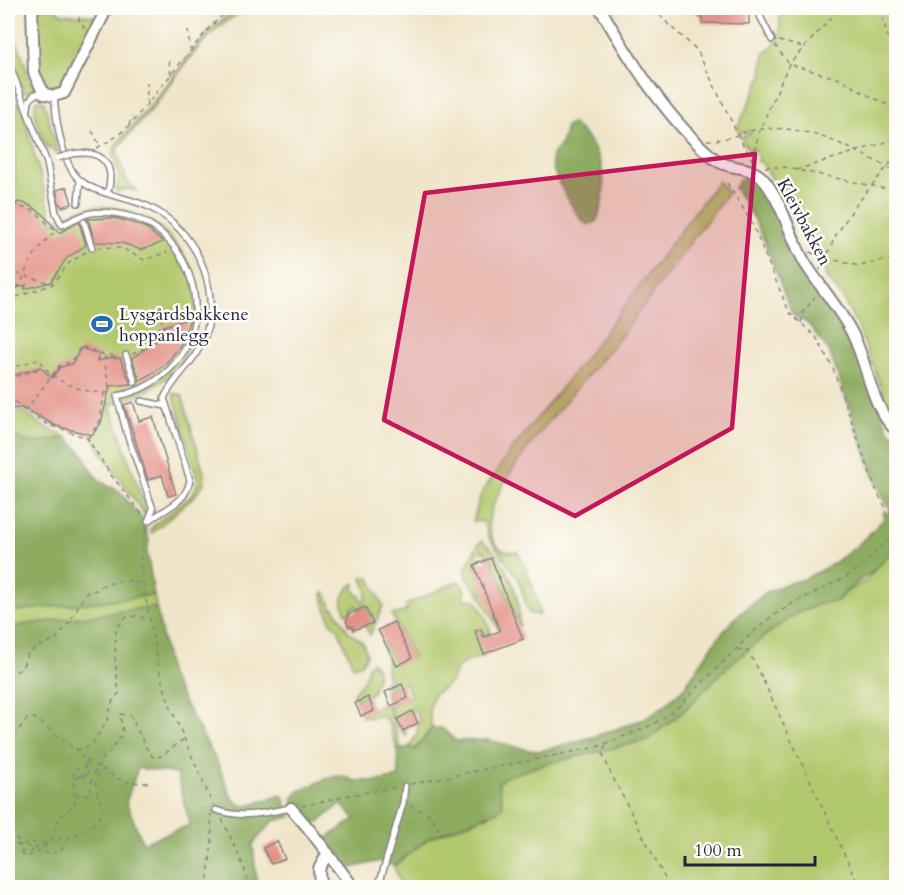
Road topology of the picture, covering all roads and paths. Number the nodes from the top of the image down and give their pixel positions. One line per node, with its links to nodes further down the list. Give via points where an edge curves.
1 (32, 8): 25 (street, via 34,73)
2 (78, 8): 14 (path, via 79,20)
3 (107, 8): 14 (street)
4 (224, 8): 12 (path)
5 (240, 8): 12 (path)
6 (600, 8): 34 (street, Kleivbakken, via 636,69)
7 (654, 8): 33 (path, via 697,50)
8 (756, 8): 15 (lane)
9 (840, 8): 16 (path)
10 (876, 8): 11 (path)
11 (883, 8): 20 (path, via 882,18)
12 (225, 13): 17 (path)
13 (188, 30): 17 (path)
14 (91, 39): 25 (street, via 64,93)
15 (772, 40): 16 (path); 21 (path)
16 (804, 47): 21 (path)
17 (190, 50): 22 (path)
18 (8, 61): 24 (lane)
19 (169, 61): 22 (path)
20 (897, 62)
21 (789, 64): 27 (path, via 843,80); 31 (path)
22 (171, 76): 26 (path)
23 (147, 82): 26 (path)
24 (21, 94): 28 (lane); 52 (path, via 14,108)
25 (49, 95): 28 (lane, via 35,94); 46 (lane, via 69,167)
26 (147, 105): 30 (path)
27 (897, 109)
28 (27, 110): 42 (lane)
29 (132, 116): 30 (path)
30 (129, 126): 36 (path)
31 (760, 129): 33 (path); 37 (path, via 810,133); 41 (path)
32 (92, 130): 36 (path)
33 (739, 135): 34 (path, via 723,140); 41 (path)
34 (694, 139): 66 (street, Kleivbakken, via 717,161 761,176)
35 (897, 139): 37 (path)
36 (100, 147): 38 (path); 40 (path)
37 (858, 151): 43 (path); 44 (path)
38 (81, 153): 40 (lane); 42 (lane, bridge)
39 (897, 156): 43 (path)
40 (103, 158): 50 (lane, via 110,173)
41 (752, 160): 44 (path, via 768,167)
42 (47, 163): 57 (lane, via 56,213)
43 (888, 167): 45 (path); 48 (path)
44 (795, 170): 48 (path)
45 (897, 172)
46 (80, 181): 50 (lane); 53 (lane)
47 (727, 183): 72 (path, via 751,221 789,312)
48 (872, 186): 49 (path); 62 (path, via 855,206)
49 (897, 191)
50 (107, 193): 87 (lane, via 149,207 166,218 184,235 203,265 209,295 206,333 193,361 169,388 164,398)
51 (8, 194): 52 (path)
52 (13, 196): 54 (path)
53 (78, 203)
54 (12, 204): 55 (path); 58 (path, via 36,212)
55 (8, 209)
56 (84, 222): 59 (lane)
57 (62, 225): 58 (path); 85 (lane, via 107,212 137,219 173,244 188,272 195,313 184,351 165,374 142,388)
58 (55, 231): 65 (path, via 37,250)
59 (92, 248): 60 (path, via 122,248 144,260); 67 (path, via 69,263)
60 (173, 250)
61 (807, 251): 62 (path)
62 (826, 258): 63 (path, via 859,266); 66 (path)
63 (897, 258)
64 (8, 271): 65 (path)
65 (24, 276): 67 (path); 68 (path, via 21,285)
66 (816, 279): 69 (street, Kleivbakken)
67 (53, 284): 70 (path)
68 (8, 290)
69 (823, 290): 72 (path, via 807,305); 89 (street, Kleivbakken, via 853,334 876,399 887,421)
70 (8, 300)
71 (191, 308): 76 (path, via 163,317 149,344)
72 (801, 323): 92 (path, via 816,337 832,366 875,487)
73 (71, 352): 75 (path)
74 (105, 354): 75 (path, via 81,346); 76 (path); 83 (path)
75 (76, 355): 79 (path)
76 (126, 355): 81 (lane)
77 (43, 368): 78 (path, via 40,359); 79 (path); 80 (path)
78 (8, 369)
79 (53, 375): 82 (path, via 84,390); 88 (path)
80 (8, 379)
81 (135, 382)
82 (104, 393): 83 (path); 90 (path, via 100,421)
83 (110, 393): 85 (path)
84 (8, 395): 88 (path)
85 (117, 396): 94 (lane, via 153,509)
86 (141, 401): 87 (lane)
87 (166, 406): 94 (lane, via 190,480 179,501)
88 (25, 411): 90 (path, via 47,424)
89 (897, 430)
90 (87, 438): 94 (path)
91 (897, 498): 92 (path)
92 (889, 510): 93 (path)
93 (897, 516)
94 (148, 521): 96 (path, via 140,567)
95 (897, 532): 98 (path, via 862,566 771,617)
96 (143, 584): 97 (path); 99 (path, via 126,580 85,594 55,640 35,648 22,668)
97 (150, 621): 100 (path, via 160,674); 103 (path, via 126,617 116,629 119,693 92,744)
98 (736, 649): 102 (path, via 675,710 652,726); 133 (path, via 748,651 756,665)
99 (8, 676)
100 (185, 738): 113 (path); 116 (path, via 154,758 130,715 120,714 123,733 100,761 96,784 103,812 96,823)
101 (8, 743): 103 (path, via 27,719 34,718)
102 (606, 744): 108 (path); 132 (path, via 603,754 610,772)
103 (75, 749): 104 (path)
104 (85, 759): 105 (path); 106 (path)
105 (98, 765): 107 (path, via 124,782); 110 (path, via 91,794)
106 (84, 776): 109 (path, via 76,778); 109 (path, via 77,768 74,770)
107 (152, 783)
108 (405, 786): 111 (lane); 112 (path)
109 (74, 787): 110 (path)
110 (75, 796): 117 (path, via 75,804 59,818)
111 (403, 803): 114 (path, via 431,815); 126 (lane)
112 (291, 808): 113 (lane, via 246,816); 125 (street)
113 (214, 809): 127 (path); 128 (path, via 244,867)
114 (444, 834)
115 (8, 835): 117 (path, via 24,844); 120 (path)
116 (69, 837): 117 (path); 123 (path, via 61,851)
117 (50, 839): 118 (path)
118 (49, 843): 122 (path); 123 (path)
119 (8, 844): 120 (path)
120 (18, 844): 121 (path); 122 (path); 124 (path)
121 (8, 848)
122 (33, 848): 123 (path); 124 (path)
123 (40, 851): 124 (path, via 24,856)
124 (21, 852)
125 (328, 853): 129 (street, via 319,869); 130 (street)
126 (379, 884): 131 (path, via 393,882)
127 (208, 888)
128 (249, 888)
129 (320, 888)
130 (354, 888)
131 (401, 888)
132 (670, 888)
133 (860, 888)

